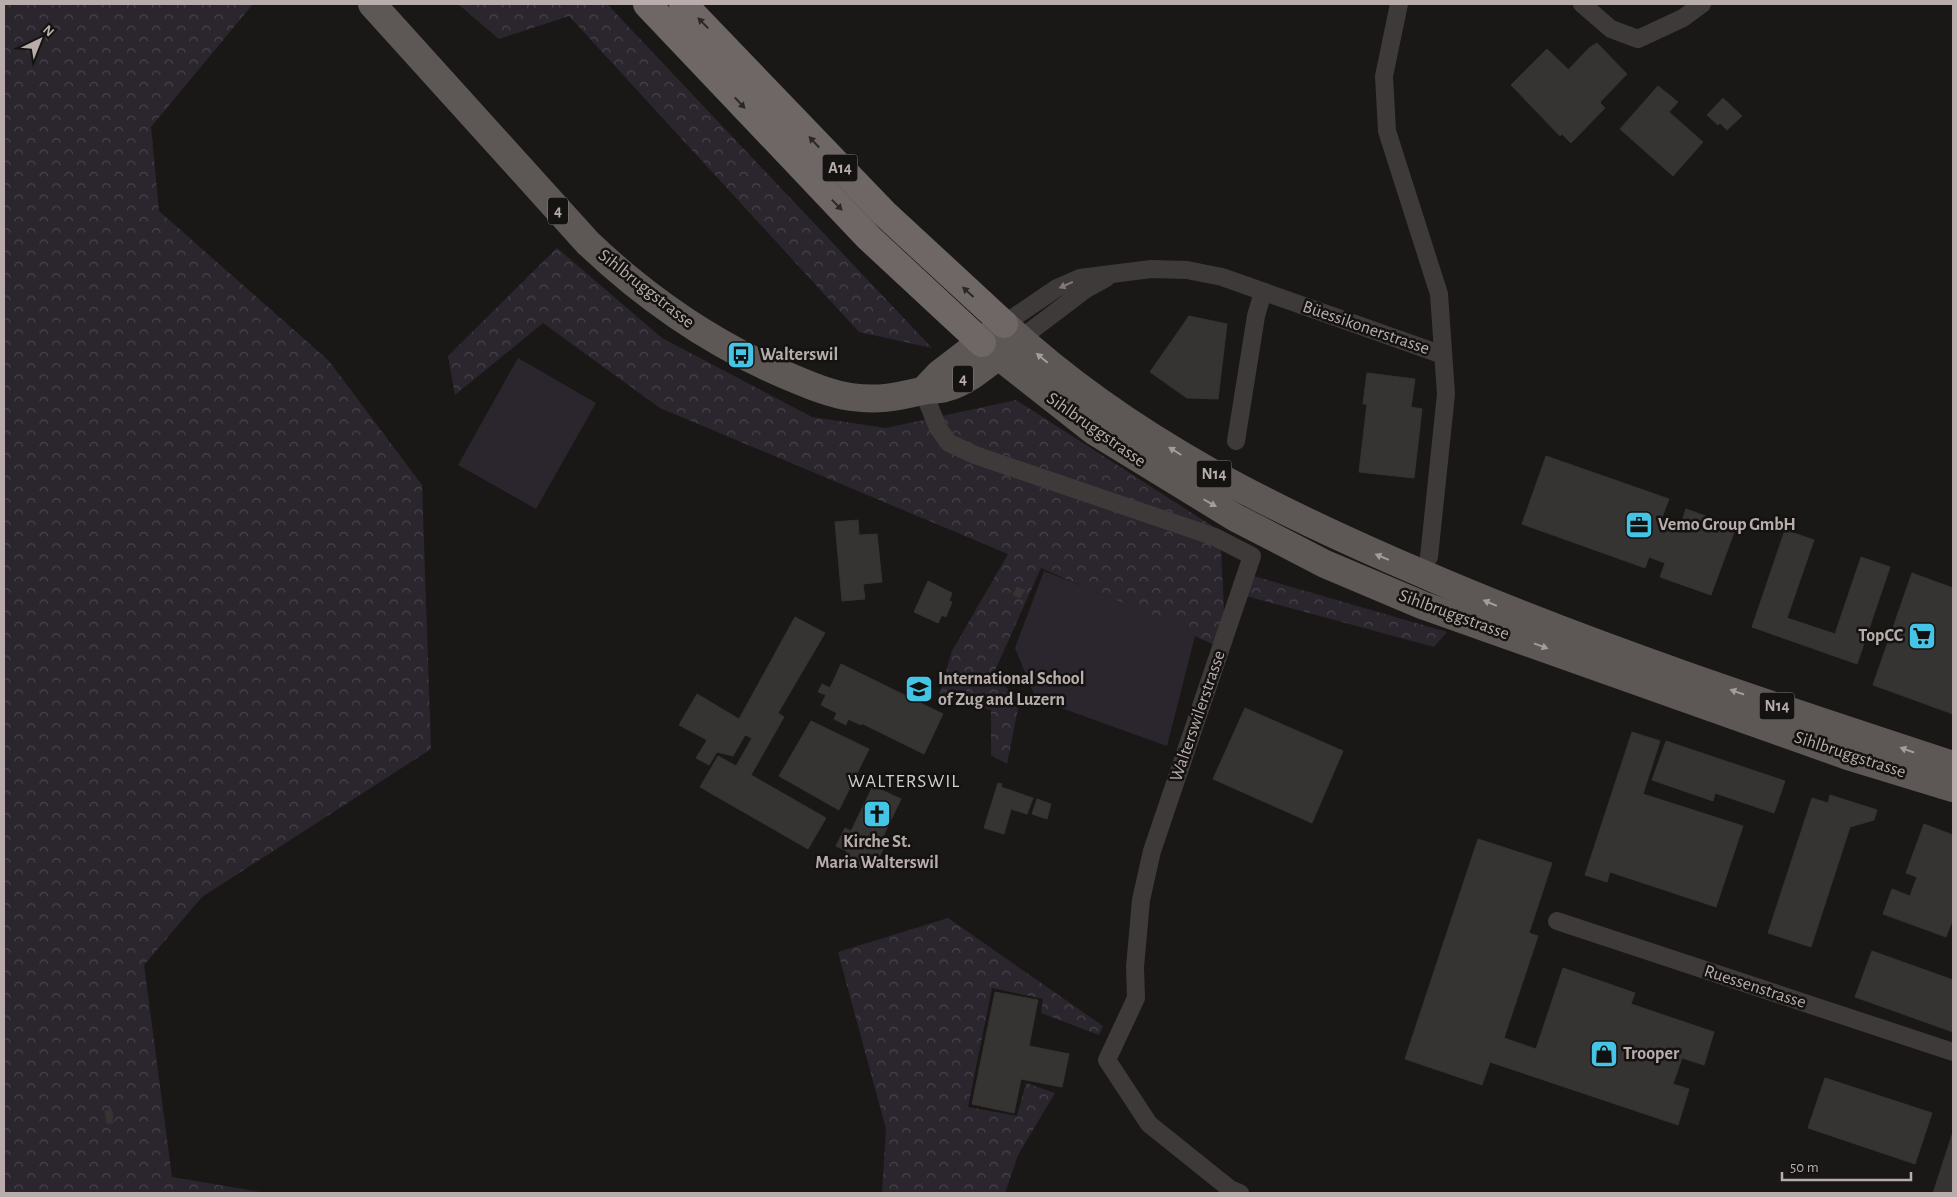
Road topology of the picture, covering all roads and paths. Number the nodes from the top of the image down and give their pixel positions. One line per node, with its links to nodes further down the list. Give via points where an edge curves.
1 (372, 4): 11 (main road, Sihlbruggstrasse / 4, via 588,243 671,314 759,364 821,390 850,397 882,399)
2 (647, 4): 9 (highway, A14, one-way to 9, via 869,238)
3 (683, 4): 8 (highway, A14, one-way to 3, via 884,213)
4 (1399, 4): 10 (street, Büessikonerstrasse, via 1384,76 1387,131 1439,294)
5 (1582, 4): 6 (street, via 1611,29 1638,39 1671,24)
6 (1702, 4)
7 (1263, 292): 8 (street, Büessikonerstrasse, via 1222,277 1187,270 1151,269 1080,278 1057,288); 10 (street, Büessikonerstrasse); 12 (street, via 1256,316)
8 (1012, 332): 9 (main road); 14 (main road, Sihlbruggstrasse / N14, one-way to 8, via 1601,646 1511,612 1334,536 1180,455 1055,369)
9 (989, 350): 11 (main road, 4, via 939,374); 15 (main road, Sihlbruggstrasse / N14, one-way to 15, via 1094,431 1236,518 1325,564 1422,605 1848,756)
10 (1443, 355): 13 (street, via 1446,394)
11 (923, 391): 18 (street, Walterswilerstrasse, via 938,428 949,443 975,455 1215,537 1252,556 1152,851 1141,900 1135,967 1136,998 1107,1060 1149,1124 1230,1189)
12 (1236, 441)
13 (1430, 556)
14 (1953, 765)
15 (1953, 788)
16 (1557, 921): 17 (street, Ruessenstrasse)
17 (1953, 1052)
18 (1240, 1193)

